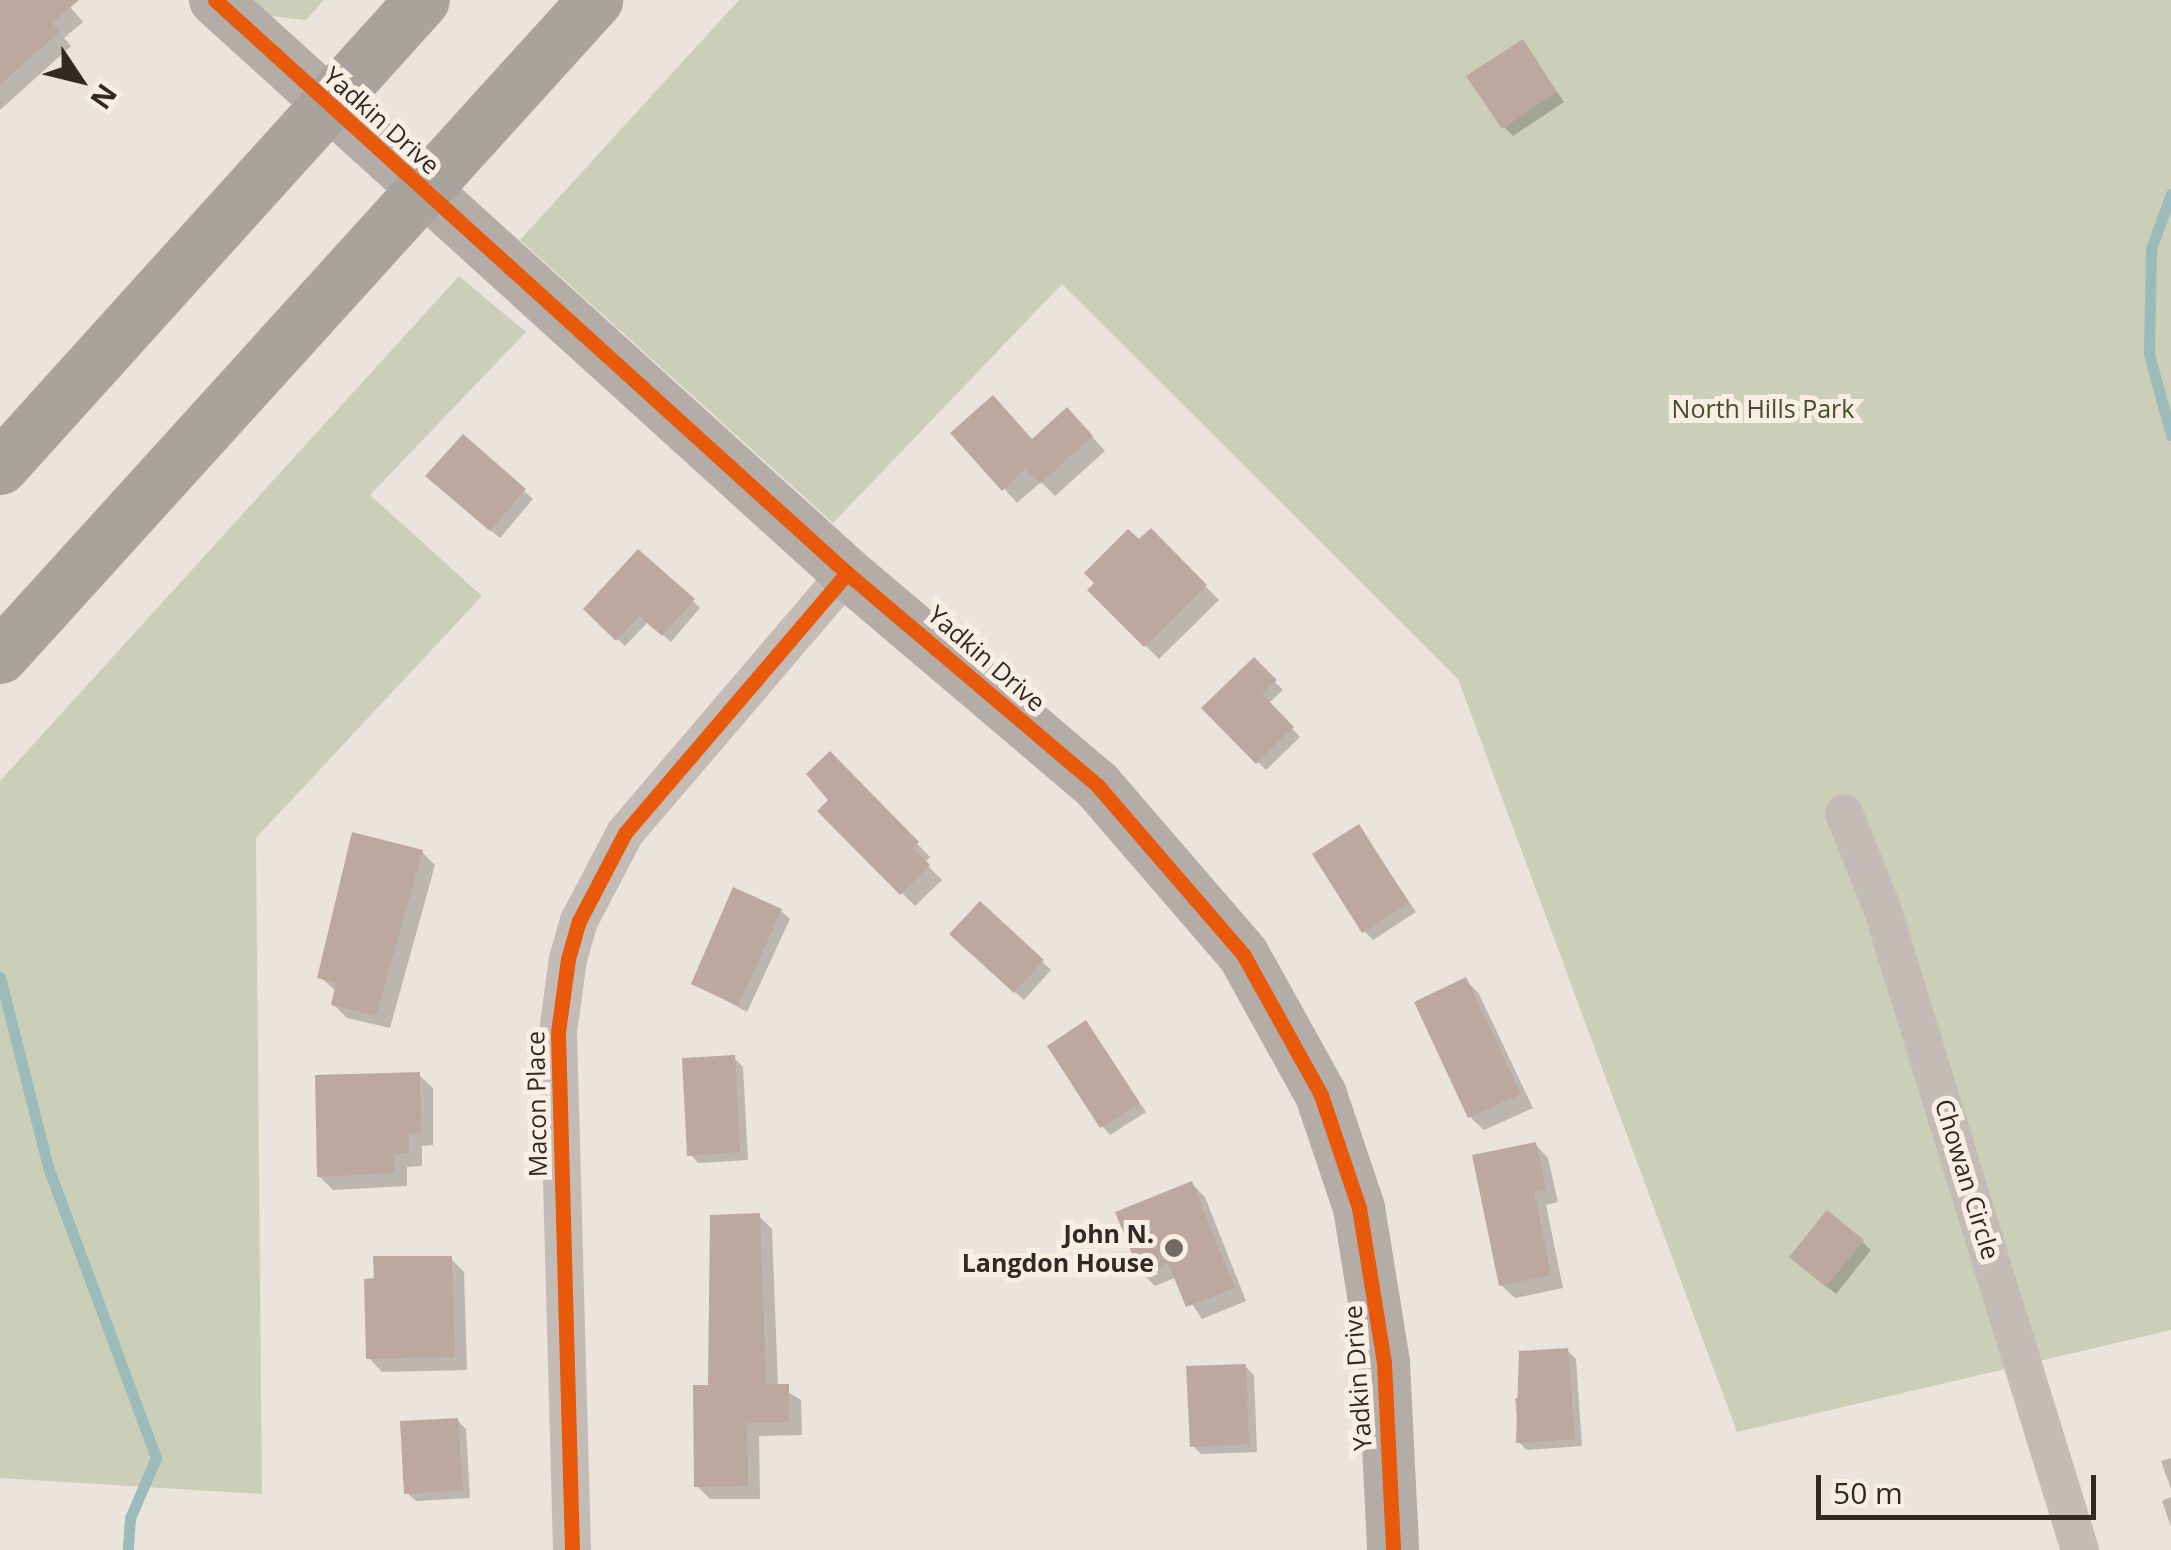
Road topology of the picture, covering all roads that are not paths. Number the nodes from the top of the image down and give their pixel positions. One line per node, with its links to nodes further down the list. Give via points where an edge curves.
1 (215, 0): 5 (street, Yadkin Drive)
2 (595, 0): 6 (highway)
3 (416, 6): 4 (highway)
4 (0, 467)
5 (847, 573): 8 (street, Macon Place, via 624,832 574,940 558,1032); 9 (street, Yadkin Drive, via 1086,775 1156,846 1243,954 1299,1047 1345,1159 1375,1285)
6 (0, 656)
7 (1844, 813): 10 (street, Chowan Circle, via 1882,908)
8 (572, 1550)
9 (1393, 1550)
10 (2080, 1550)

